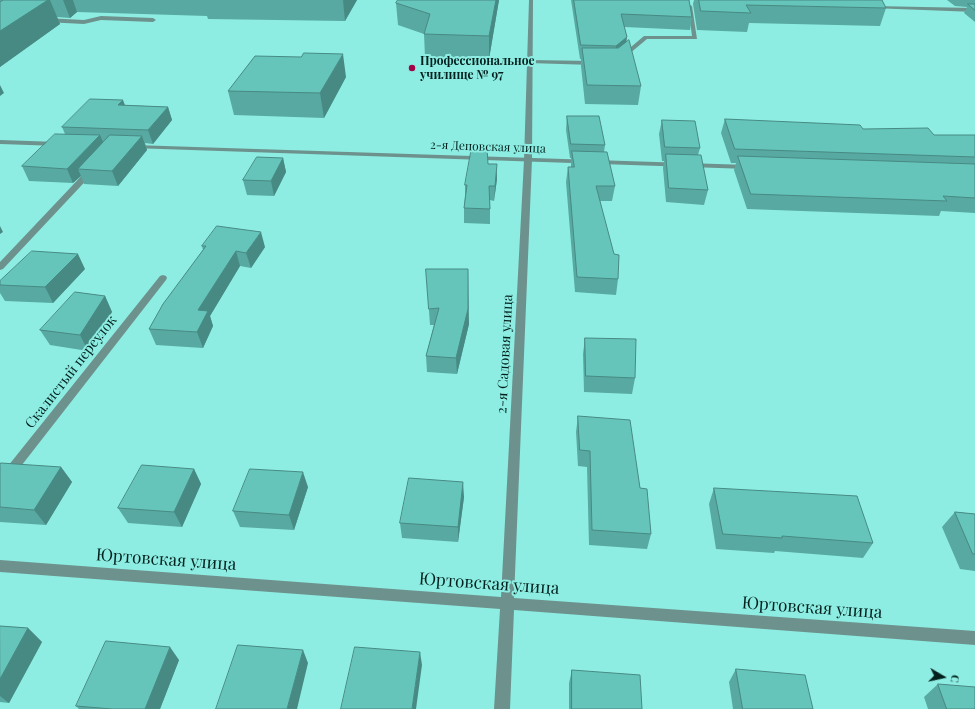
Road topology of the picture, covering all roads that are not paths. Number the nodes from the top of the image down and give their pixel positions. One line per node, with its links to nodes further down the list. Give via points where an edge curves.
1 (531, 0): 9 (street, 2-я Садовая улица)
2 (681, 2): 3 (street)
3 (689, 2): 4 (street); 11 (street, via 696,38 646,37)
4 (696, 2)
5 (867, 7): 6 (street)
6 (975, 10)
7 (41, 20): 8 (street)
8 (152, 20)
9 (530, 62): 10 (street); 15 (street, 2-я Садовая улица)
10 (600, 63)
11 (616, 63)
12 (0, 142): 13 (street)
13 (69, 145)
14 (122, 146): 15 (street, 2-я Деповская улица)
15 (528, 160): 17 (street, 2-я Деповская улица); 22 (street, 2-я Садовая улица)
16 (98, 163): 18 (street)
17 (760, 168)
18 (0, 267)
19 (164, 278): 20 (street, Скалистый переулок)
20 (0, 485)
21 (0, 566): 22 (street, Юртовская улица)
22 (508, 603): 23 (street, Юртовская улица); 24 (street, 2-я Садовая улица)
23 (975, 638)
24 (502, 709)

